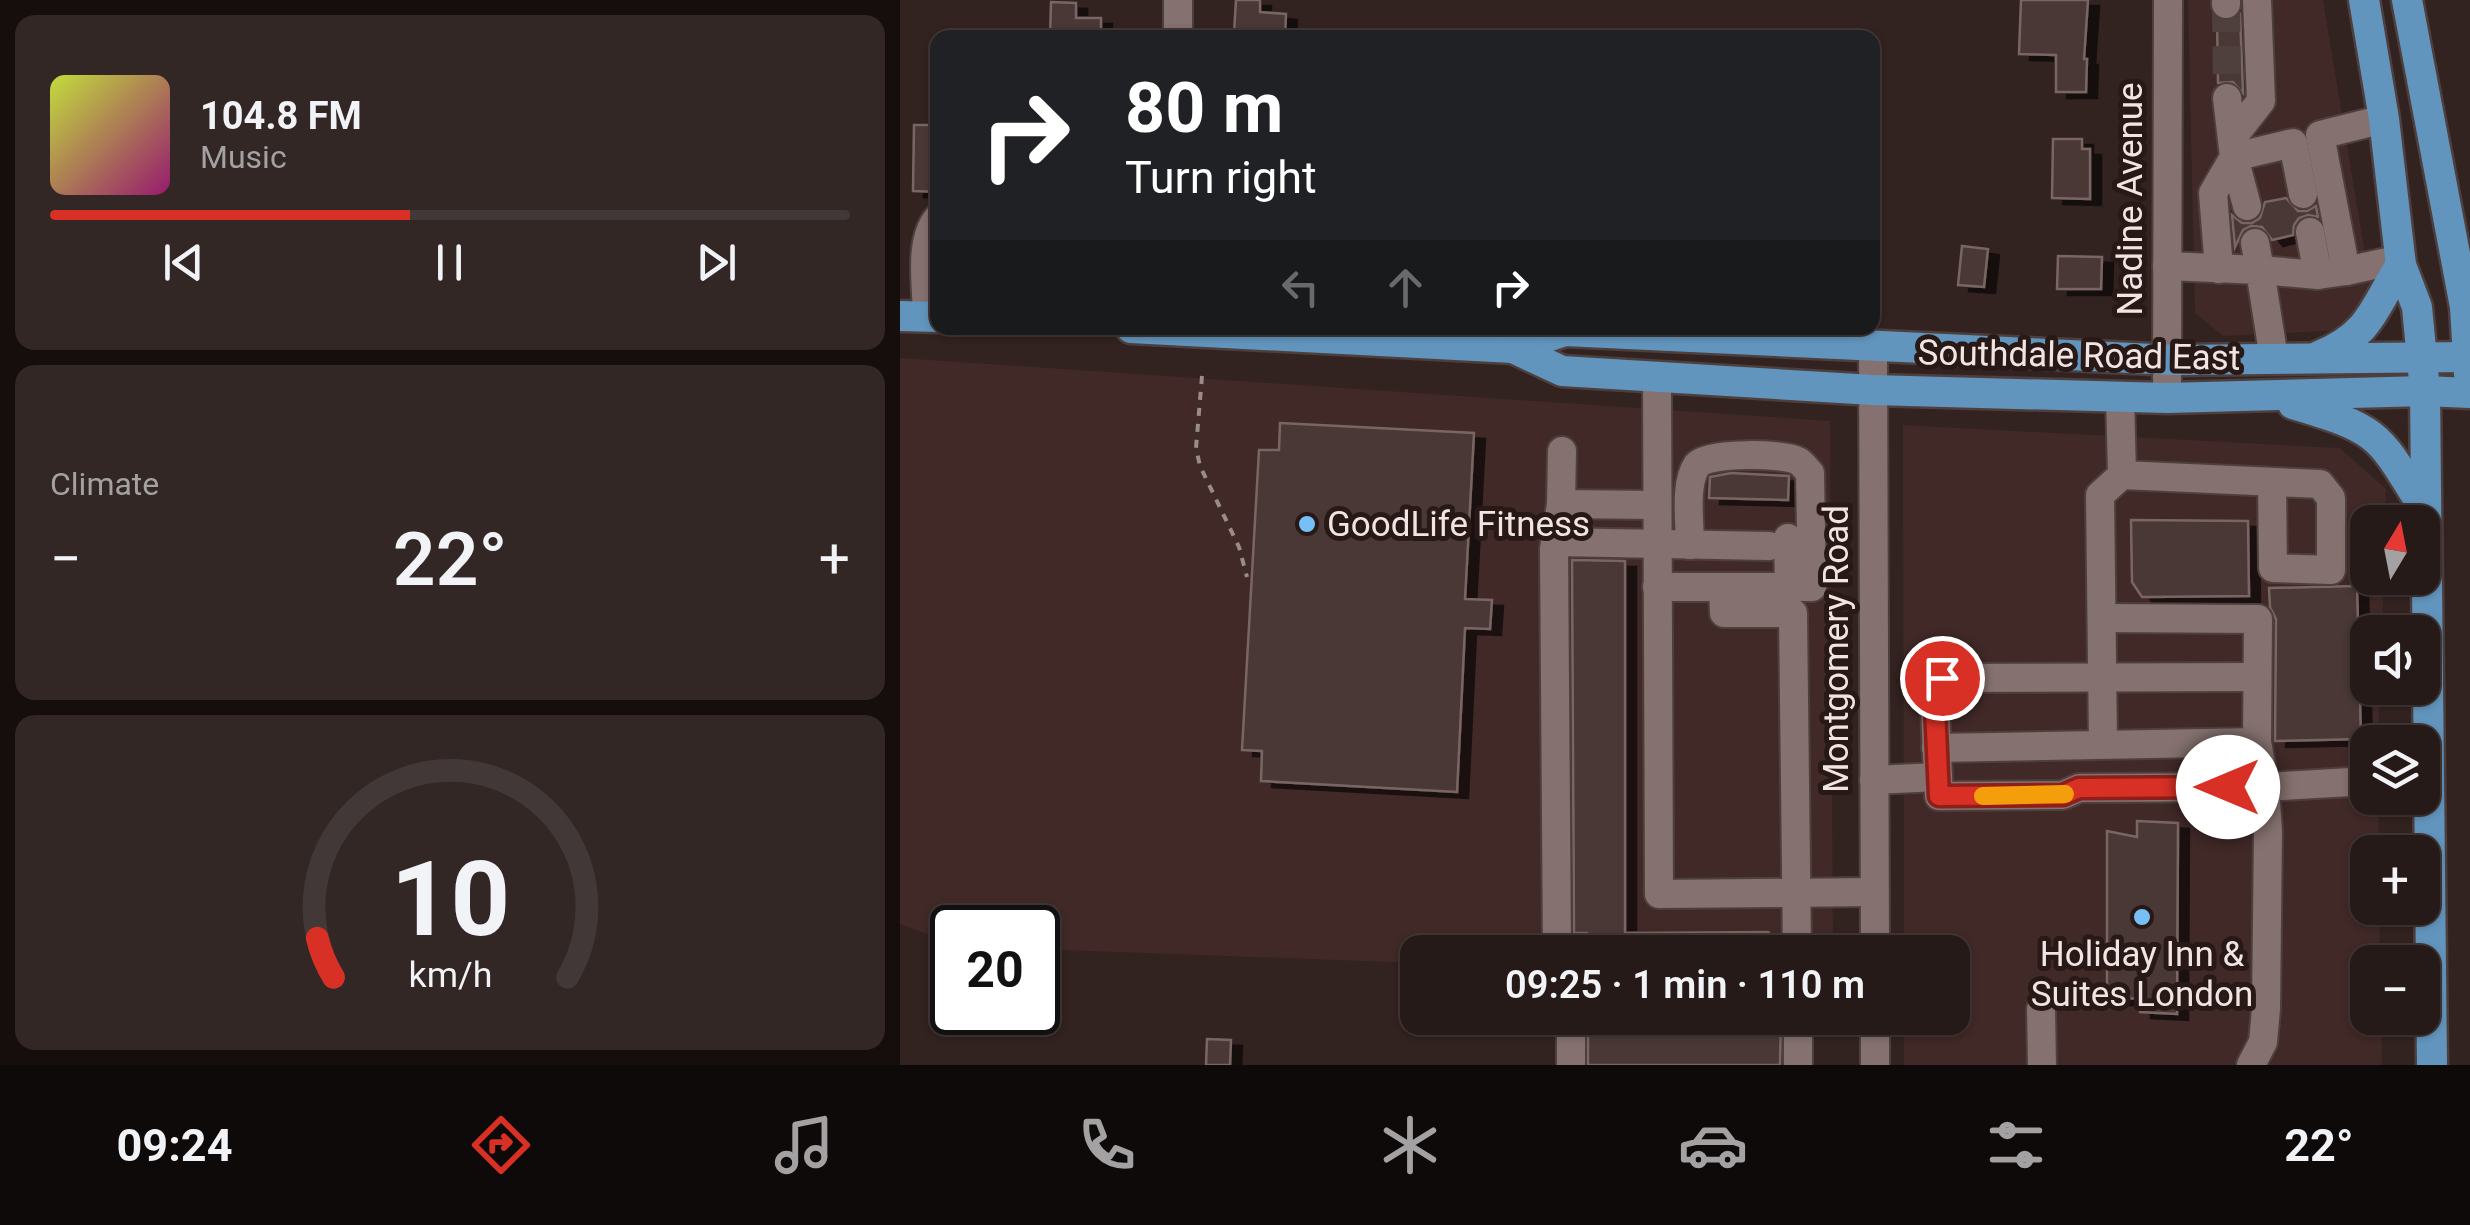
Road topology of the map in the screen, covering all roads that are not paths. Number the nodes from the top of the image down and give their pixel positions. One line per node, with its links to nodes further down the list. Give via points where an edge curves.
1 (1178, 0): 6 (street)
2 (2168, 0): 17 (street, Nadine Avenue)
3 (2257, 0): 10 (street, via 2261,102)
4 (2364, 0): 8 (main road)
5 (2406, 0): 18 (main road)
6 (1178, 30)
7 (2226, 98): 10 (street)
8 (2384, 119): 9 (street); 16 (main road)
9 (2306, 139): 10 (street); 11 (street); 20 (street)
10 (2233, 148): 12 (street); 19 (street, via 2212,193)
11 (2303, 194)
12 (2247, 206)
13 (930, 232): 22 (street)
14 (2310, 232): 21 (street)
15 (2257, 256): 19 (street); 21 (street); 31 (street)
16 (2401, 262): 20 (street); 28 (main road, via 2416,306); 30 (main road, via 2355,337)
17 (2167, 266): 19 (street); 32 (street, Nadine Avenue)
18 (2462, 267): 29 (main road)
19 (2219, 269)
20 (2346, 270): 21 (street)
21 (2318, 275)
22 (922, 317)
23 (1284, 335): 27 (main road, Southdale Road East)
24 (1554, 335): 27 (main road, Southdale Road East)
25 (1648, 335): 26 (main road, Southdale Road East)
26 (1873, 346): 32 (main road, Southdale Road East); 34 (street, Montgomery Road)
27 (1513, 348): 33 (main road, Southdale Road East, via 1562,371)
28 (2421, 357): 29 (main road, Southdale Road East); 30 (main road, Southdale Road East); 36 (main road)
29 (2469, 357): 35 (main road)
30 (2315, 358): 31 (main road, Southdale Road East)
31 (2274, 359): 32 (main road, Southdale Road East)
32 (2167, 360): 39 (street, Nadine Avenue)
33 (1657, 377): 34 (main road, Southdale Road East); 44 (street)
34 (1873, 390): 37 (main road, Southdale Road East); 61 (street, Montgomery Road)
35 (2470, 390): 36 (main road, Southdale Road East)
36 (2425, 391): 38 (main road, Southdale Road East); 46 (main road)
37 (2120, 396): 39 (main road, Southdale Road East); 41 (street)
38 (2266, 396): 39 (main road, Southdale Road East); 45 (main road, via 2376,436)
39 (2167, 398)
40 (1562, 452): 43 (street)
41 (2122, 475): 42 (street); 54 (street, via 2100,495)
42 (2272, 483)
43 (1561, 504): 44 (street); 47 (street)
44 (1656, 505): 49 (street)
45 (2421, 505)
46 (2426, 505)
47 (1555, 542): 49 (street); 67 (street)
48 (1690, 545): 49 (street); 52 (street, via 1779,542); 52 (street, via 1691,490 1703,460 1798,460 1810,473 1812,587)
49 (1657, 546): 50 (street)
50 (1657, 587): 51 (street); 66 (street, via 1658,894)
51 (1723, 587): 52 (street); 66 (street, via 1724,613 1793,613)
52 (1789, 587)
53 (2426, 595): 57 (main road)
54 (2102, 618): 55 (street, via 2258,619); 56 (street)
55 (2258, 676): 56 (street); 58 (street)
56 (2102, 678): 59 (street); 60 (street, via 1942,678 1934,685)
57 (2427, 725)
58 (2257, 742): 59 (street); 63 (street)
59 (2103, 743): 60 (street)
60 (1937, 762): 61 (street); 63 (street, via 1939,796)
61 (1874, 780): 65 (street, Montgomery Road)
62 (2350, 782): 63 (street)
63 (2265, 787): 78 (street, via 2266,1009 2264,1042)
64 (2428, 815): 79 (main road)
65 (1874, 892): 66 (street); 69 (street, Montgomery Road)
66 (1796, 893): 68 (street)
67 (1557, 935)
68 (1797, 935)
69 (1874, 935)
70 (2041, 1008): 77 (street)
71 (1570, 1035): 74 (street)
72 (1798, 1035): 75 (street)
73 (1875, 1035): 76 (street)
74 (1571, 1065)
75 (1798, 1065)
76 (1875, 1065)
77 (2042, 1065)
78 (2251, 1065)
79 (2432, 1065)

